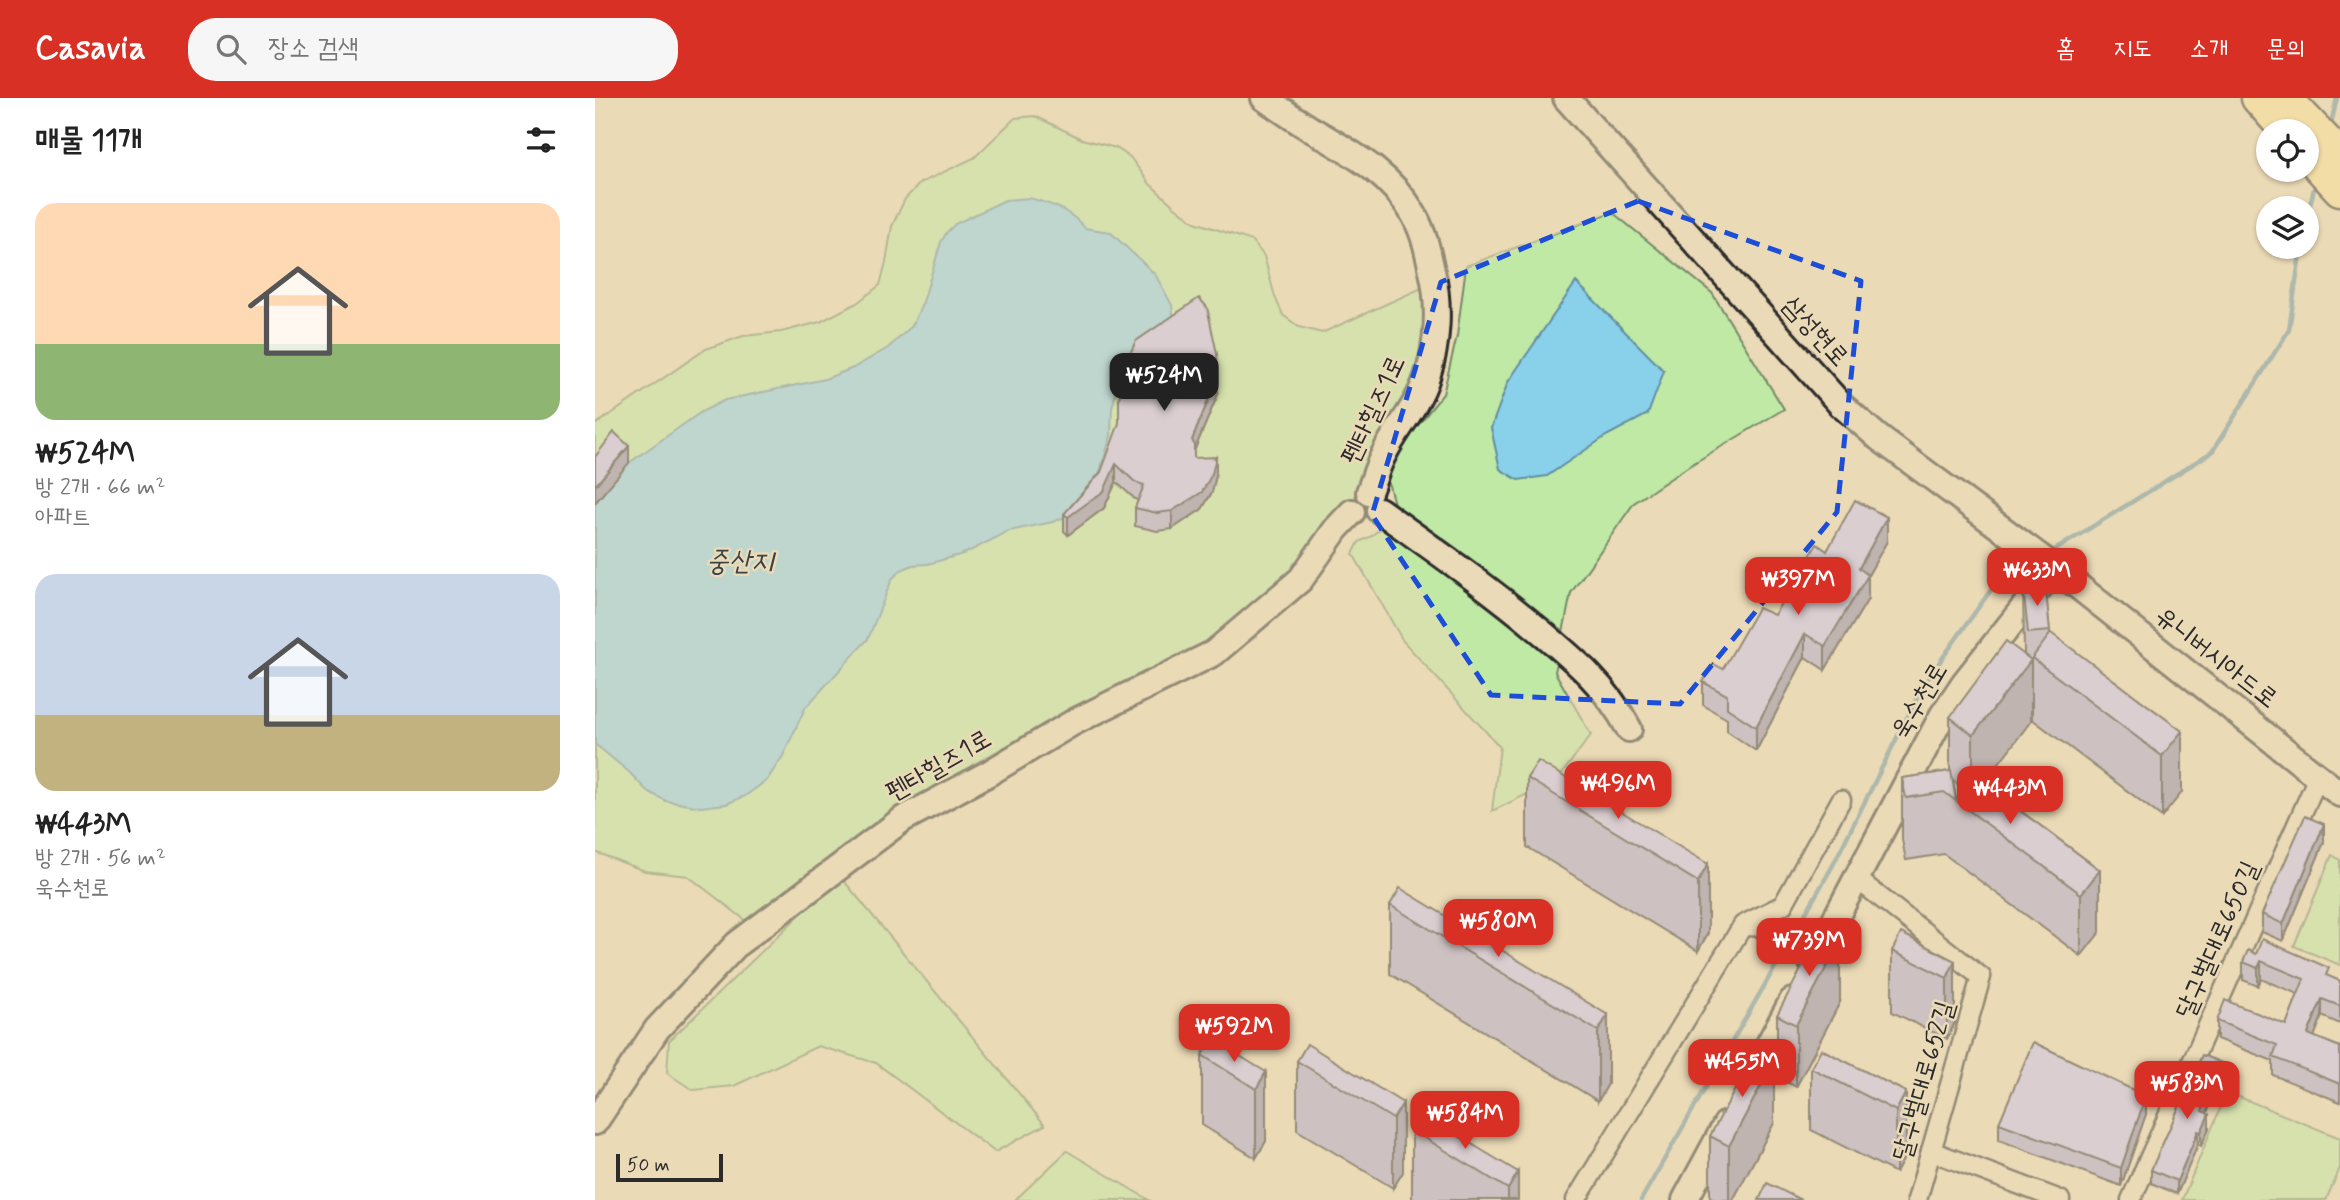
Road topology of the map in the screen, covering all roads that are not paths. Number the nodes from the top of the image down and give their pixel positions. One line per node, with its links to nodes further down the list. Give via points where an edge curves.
1 (1264, 98): 8 (street, 펜타힐즈1로, via 1374,168 1402,197 1426,242 1436,289 1436,331 1427,378 1384,453)
2 (1566, 98): 9 (street, 삼성현로, via 1841,405)
3 (2258, 98): 4 (highway)
4 (2285, 113): 5 (highway)
5 (2340, 156)
6 (2319, 166): 7 (highway)
7 (2340, 189)
8 (1374, 501): 10 (street, via 1578,662 1616,705); 17 (street, 펜타힐즈1로, via 1359,492 1353,498 1352,512 1301,579 1214,653 1074,722 904,819 737,944 657,1028)
9 (2055, 568): 11 (street, 유니버시아드로); 14 (street, 욱수천로, via 1942,716)
10 (1629, 729)
11 (2318, 777): 12 (street, 유니버시아드로); 23 (street, 달구벌대로650길)
12 (2340, 793)
13 (1841, 800): 15 (street, via 1783,905)
14 (1857, 879): 16 (street, 욱수천로); 18 (street, 달구벌대로652길, via 1981,977)
15 (1743, 925): 16 (street); 19 (street)
16 (1830, 930): 20 (street, 욱수천로)
17 (595, 1122)
18 (1931, 1151): 21 (street, 달구벌대로652길); 22 (street)
19 (1576, 1200)
20 (1685, 1200)
21 (1917, 1200)
22 (2060, 1200)
23 (2131, 1200)

